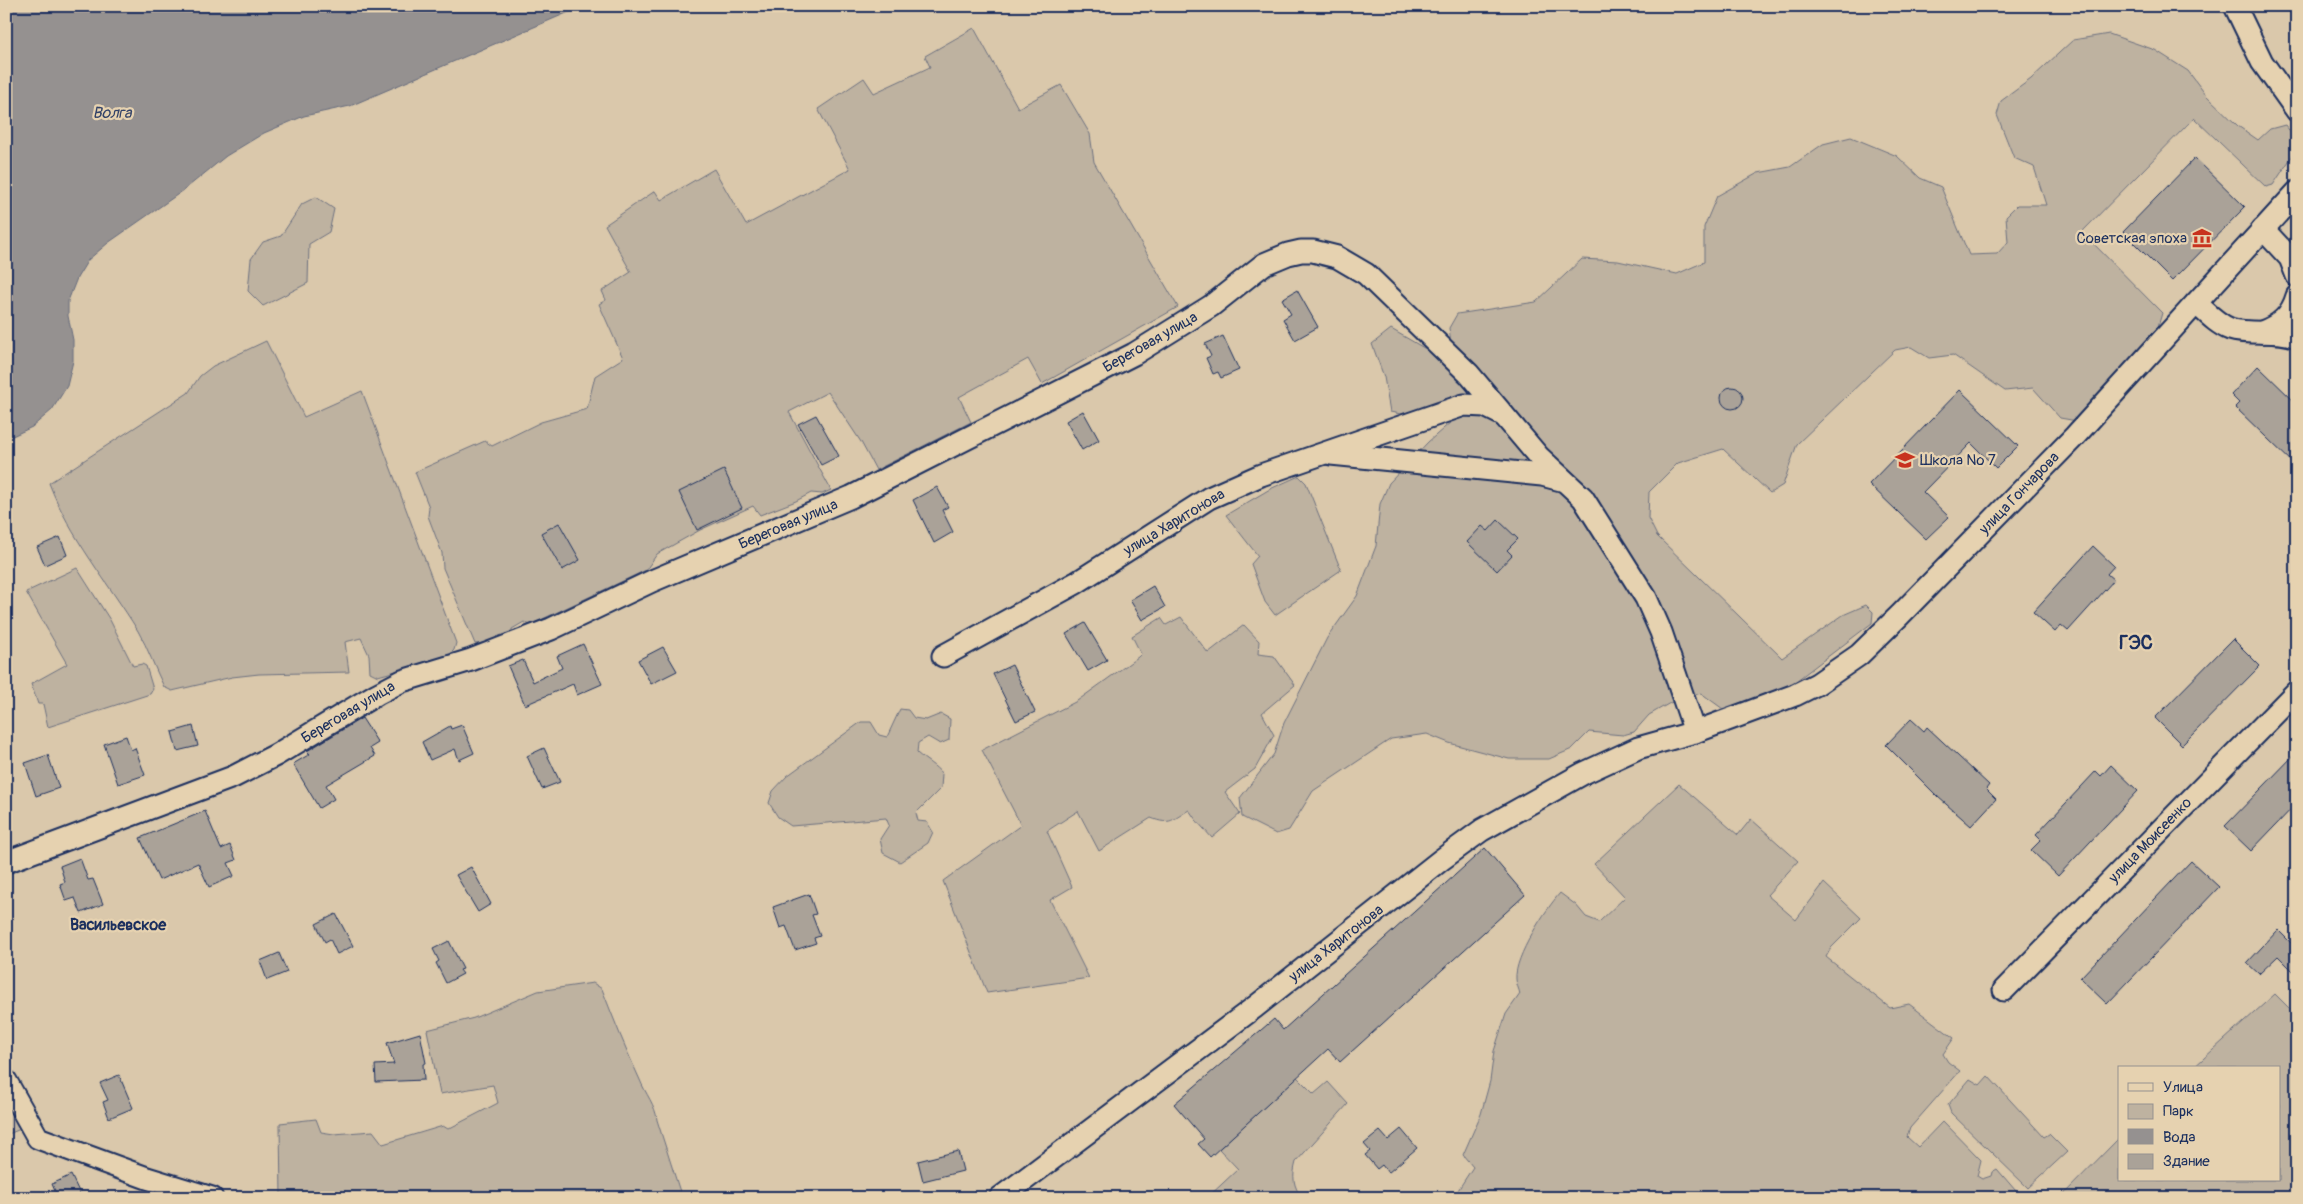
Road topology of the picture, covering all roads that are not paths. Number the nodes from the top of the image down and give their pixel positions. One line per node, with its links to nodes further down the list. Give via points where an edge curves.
1 (2235, 6): 2 (street, via 2262,62)
2 (2297, 111)
3 (2297, 192): 4 (street, улица Гончарова)
4 (2263, 229): 5 (street, via 2290,258); 7 (street, улица Гончарова)
5 (2297, 276)
6 (2297, 296): 8 (street, via 2286,318)
7 (2196, 303): 8 (street, via 2230,329); 15 (street, улица Гончарова, via 2075,436 1859,655 1796,695)
8 (2261, 332): 9 (street, via 2280,332)
9 (2297, 337)
10 (1506, 417): 11 (street, улица Харитонова, via 1486,406 1464,405); 12 (street, Береговая улица, via 1539,457); 16 (street, Береговая улица, via 1469,374 1366,274 1325,253 1288,254 1264,264 1211,306 1134,354 851,497 652,581 551,629 471,660 402,681 233,777)
11 (1323, 454): 12 (street, via 1542,475); 13 (street, улица Харитонова, via 1261,475 1210,498 1076,583)
12 (1565, 481): 15 (street, Береговая улица, via 1592,509 1646,598)
13 (943, 656)
14 (2297, 691): 17 (street, улица Моисеенко)
15 (1695, 732): 20 (street, улица Харитонова, via 1638,748 1584,773 1482,830 1255,1007)
16 (6, 862)
17 (2004, 990)
18 (6, 1081): 19 (street, via 38,1138)
19 (212, 1198)
20 (1000, 1198)

